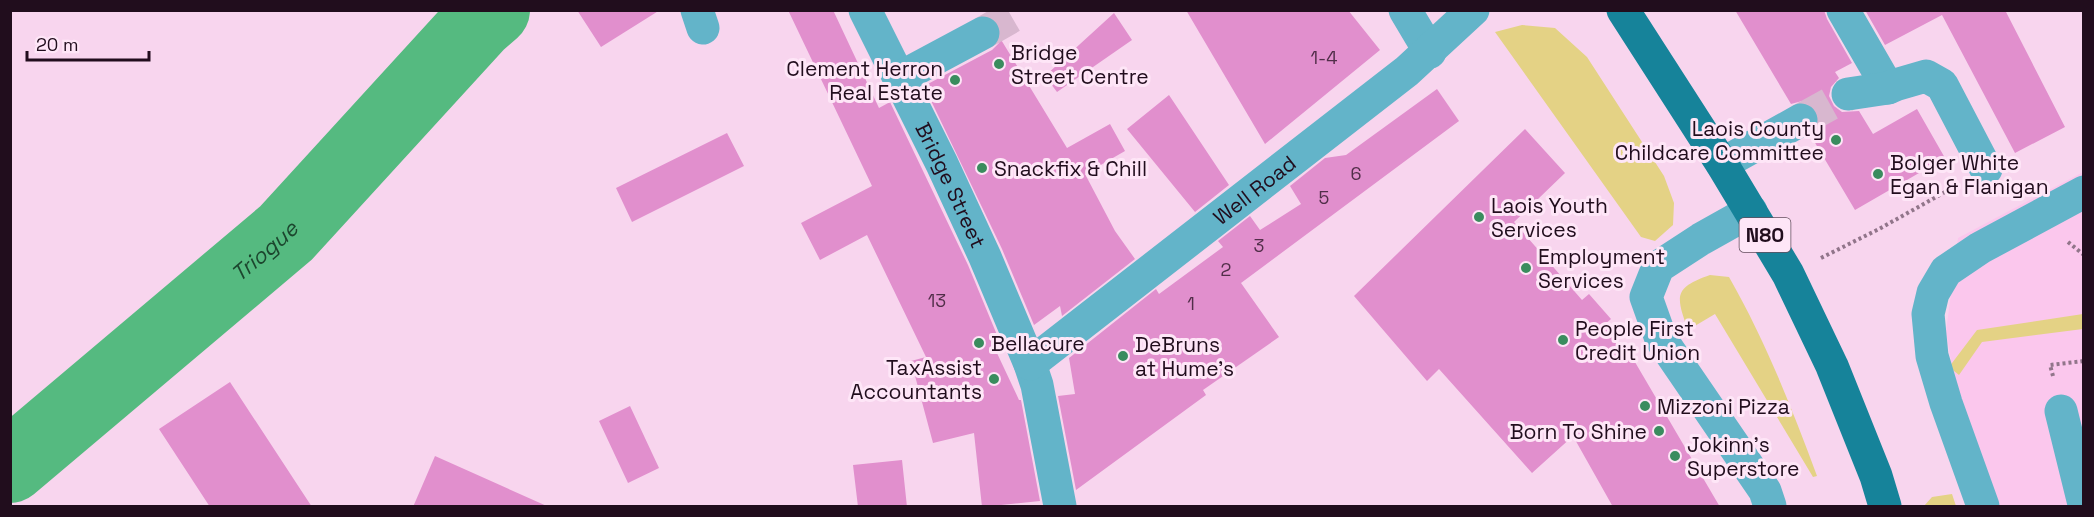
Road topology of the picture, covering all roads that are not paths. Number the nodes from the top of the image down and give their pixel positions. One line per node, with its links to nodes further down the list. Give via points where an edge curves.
1 (865, 10): 8 (street, Bridge Street)
2 (1405, 10): 7 (street)
3 (1473, 10): 7 (street, Well Road)
4 (1623, 10): 12 (main road, N80)
5 (1843, 10): 9 (street)
6 (983, 33): 8 (street)
7 (1418, 62): 16 (street, Well Road)
8 (899, 78): 16 (street, Bridge Street, via 980,247)
9 (1888, 88): 10 (street); 13 (street, via 1926,76 1942,85)
10 (1848, 94)
11 (1801, 120): 12 (street)
12 (1722, 164): 15 (main road, N80)
13 (1986, 169)
14 (2084, 192): 22 (street, via 1980,248 1946,271 1933,293 1928,314 1932,356)
15 (1750, 211): 20 (street, via 1658,267 1646,297 1661,339 1765,491); 21 (main road, N80, via 1788,274 1832,366)
16 (1030, 364): 19 (street, Bridge Street)
17 (2061, 411): 18 (street)
18 (2084, 504)
19 (1060, 507)
20 (1770, 507)
21 (1885, 507)
22 (1983, 507)

